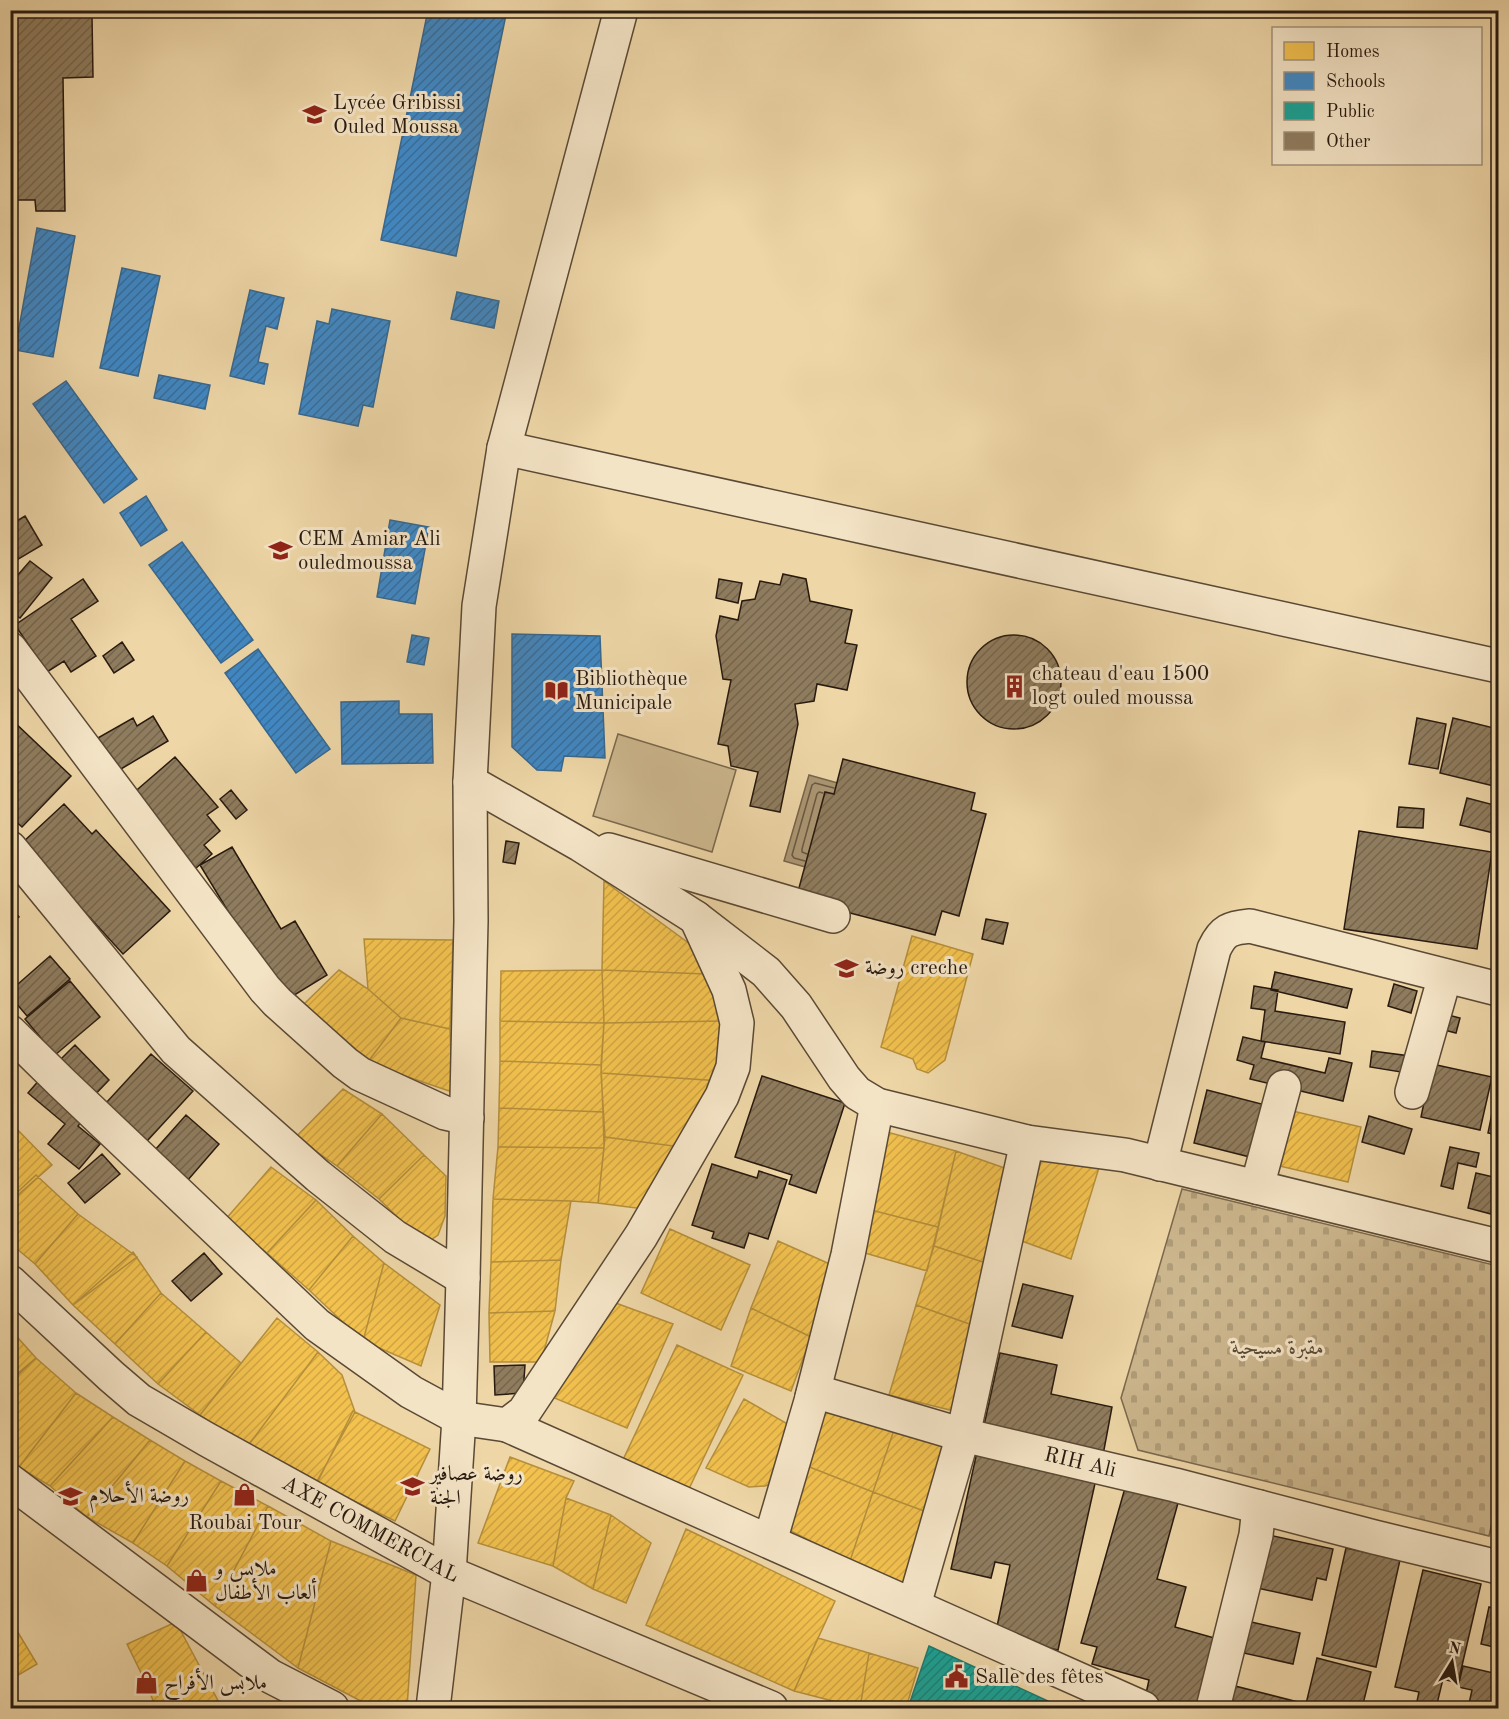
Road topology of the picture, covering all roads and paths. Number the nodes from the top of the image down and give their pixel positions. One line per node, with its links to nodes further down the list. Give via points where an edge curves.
1 (621, 10): 2 (street)
2 (504, 448): 4 (street); 5 (street, via 479,606)
3 (10, 649): 16 (street, via 277,1002 360,1074 445,1113)
4 (1498, 666)
5 (470, 782): 6 (street); 16 (street)
6 (581, 844): 8 (street); 9 (street)
7 (10, 848): 21 (street, via 176,1050 318,1176 395,1237)
8 (834, 916)
9 (696, 918): 15 (street, via 766,972 796,1006 843,1078 857,1094); 25 (street, via 729,990 736,1023 733,1067 722,1096 641,1236 524,1412)
10 (1445, 976): 11 (street); 14 (street); 18 (street, via 1250,926 1233,928 1220,936)
11 (1498, 989)
12 (10, 1032): 24 (street, via 317,1325 411,1392)
13 (1284, 1087): 19 (street)
14 (1412, 1092)
15 (877, 1105): 17 (street); 23 (street, via 848,1255)
16 (467, 1118): 21 (street)
17 (1027, 1142): 18 (street, via 1125,1155); 26 (street)
18 (1161, 1164): 19 (street)
19 (1257, 1187): 20 (street)
20 (1498, 1246)
21 (464, 1278): 24 (street)
22 (10, 1282): 31 (street, AXE COMMERCIAL, via 139,1400)
23 (812, 1396): 26 (street, RIH Ali, via 814,1391); 29 (street)
24 (459, 1418): 25 (street); 31 (street)
25 (507, 1425): 29 (street)
26 (963, 1435): 28 (street, RIH Ali); 32 (street)
27 (10, 1481): 33 (street, via 270,1676)
28 (1259, 1507): 30 (street, RIH Ali); 37 (street, via 1256,1535)
29 (770, 1541): 32 (street)
30 (1498, 1567)
31 (449, 1573): 34 (street); 35 (street, AXE COMMERCIAL)
32 (914, 1605): 36 (street)
33 (332, 1708)
34 (433, 1708)
35 (771, 1708)
36 (1143, 1708)
37 (1213, 1708)

